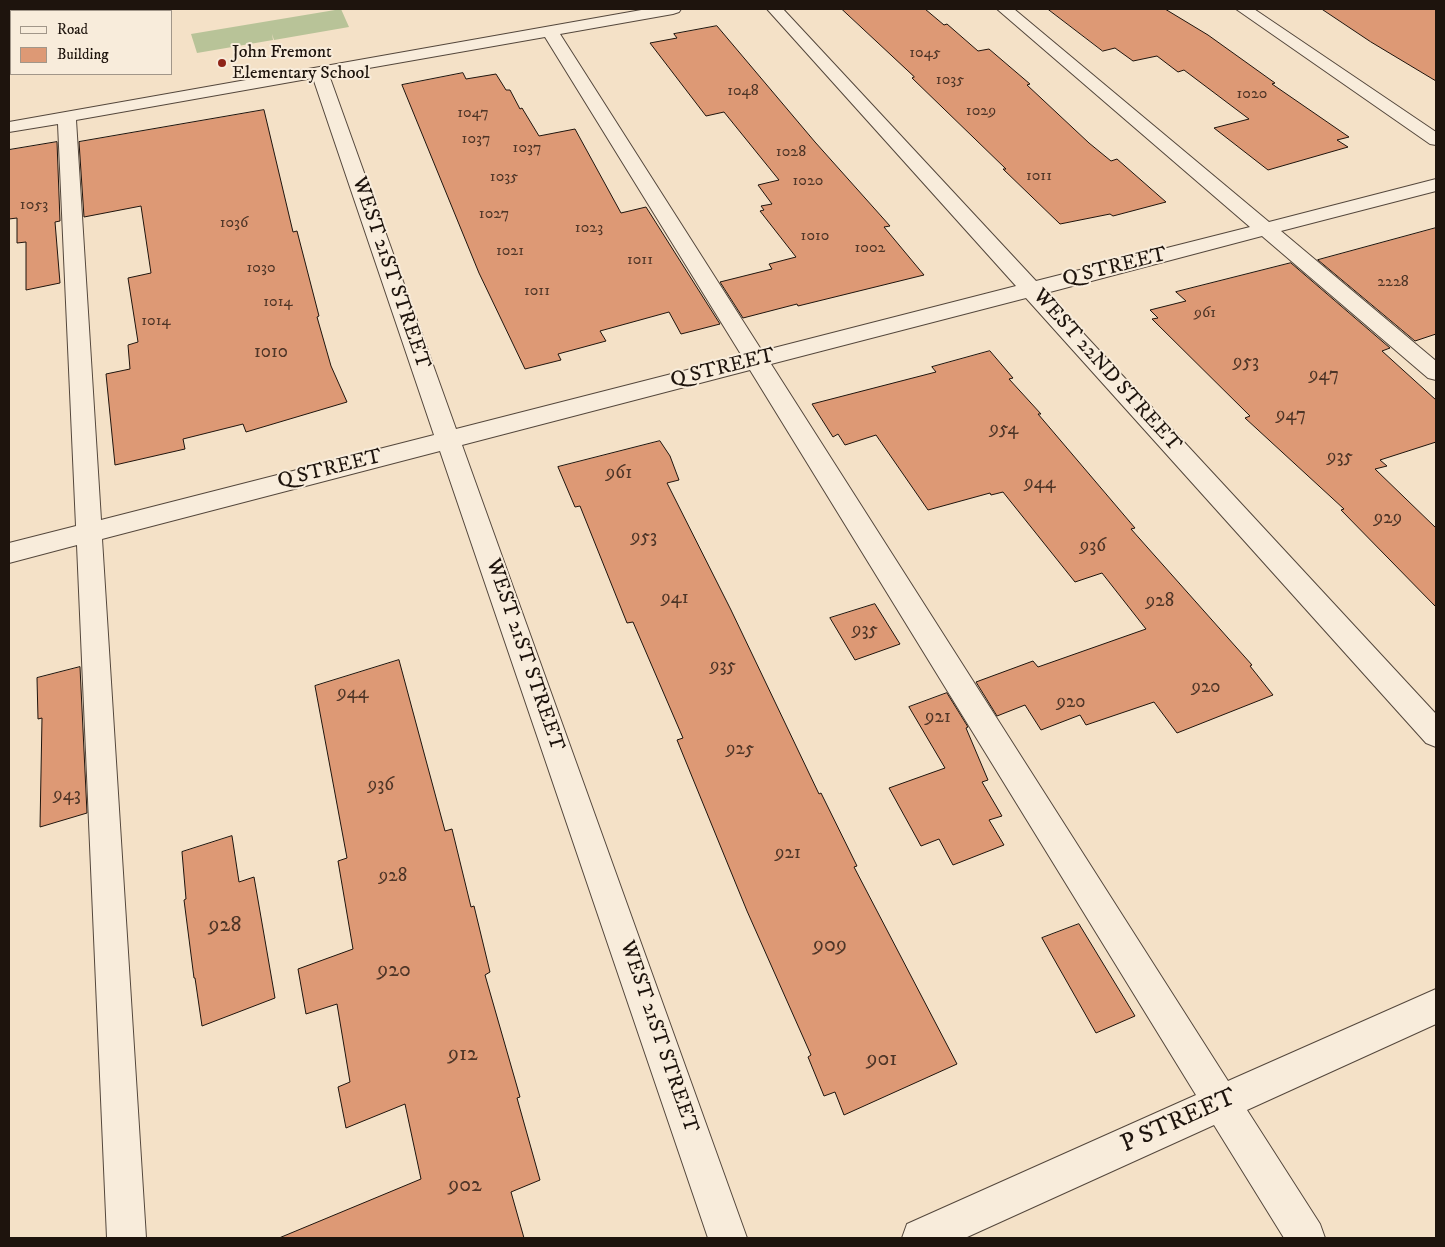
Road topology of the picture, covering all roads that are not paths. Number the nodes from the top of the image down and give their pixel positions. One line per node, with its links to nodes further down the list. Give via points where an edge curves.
1 (673, 9): 5 (street)
2 (775, 9): 12 (street, WEST 22ND STREET)
3 (1005, 9): 11 (street)
4 (1244, 9): 9 (street)
5 (550, 31): 6 (street); 13 (street)
6 (319, 72): 7 (street); 15 (street, WEST 21ST STREET)
7 (67, 116): 8 (street); 16 (street)
8 (9, 127)
9 (1436, 140)
10 (1436, 185): 11 (street, Q STREET)
11 (1266, 229): 12 (street, Q STREET); 14 (street)
12 (1032, 290): 13 (street, Q STREET); 18 (street, WEST 22ND STREET)
13 (756, 360): 15 (street, Q STREET); 20 (street)
14 (1436, 373)
15 (448, 440): 16 (street, Q STREET); 22 (street, WEST 21ST STREET)
16 (88, 532): 17 (street, Q STREET); 21 (street)
17 (9, 553)
18 (1436, 734)
19 (1436, 1006): 20 (street, P STREET)
20 (1221, 1103): 23 (street, P STREET); 24 (street)
21 (126, 1238)
22 (728, 1238)
23 (921, 1238)
24 (1306, 1238)

